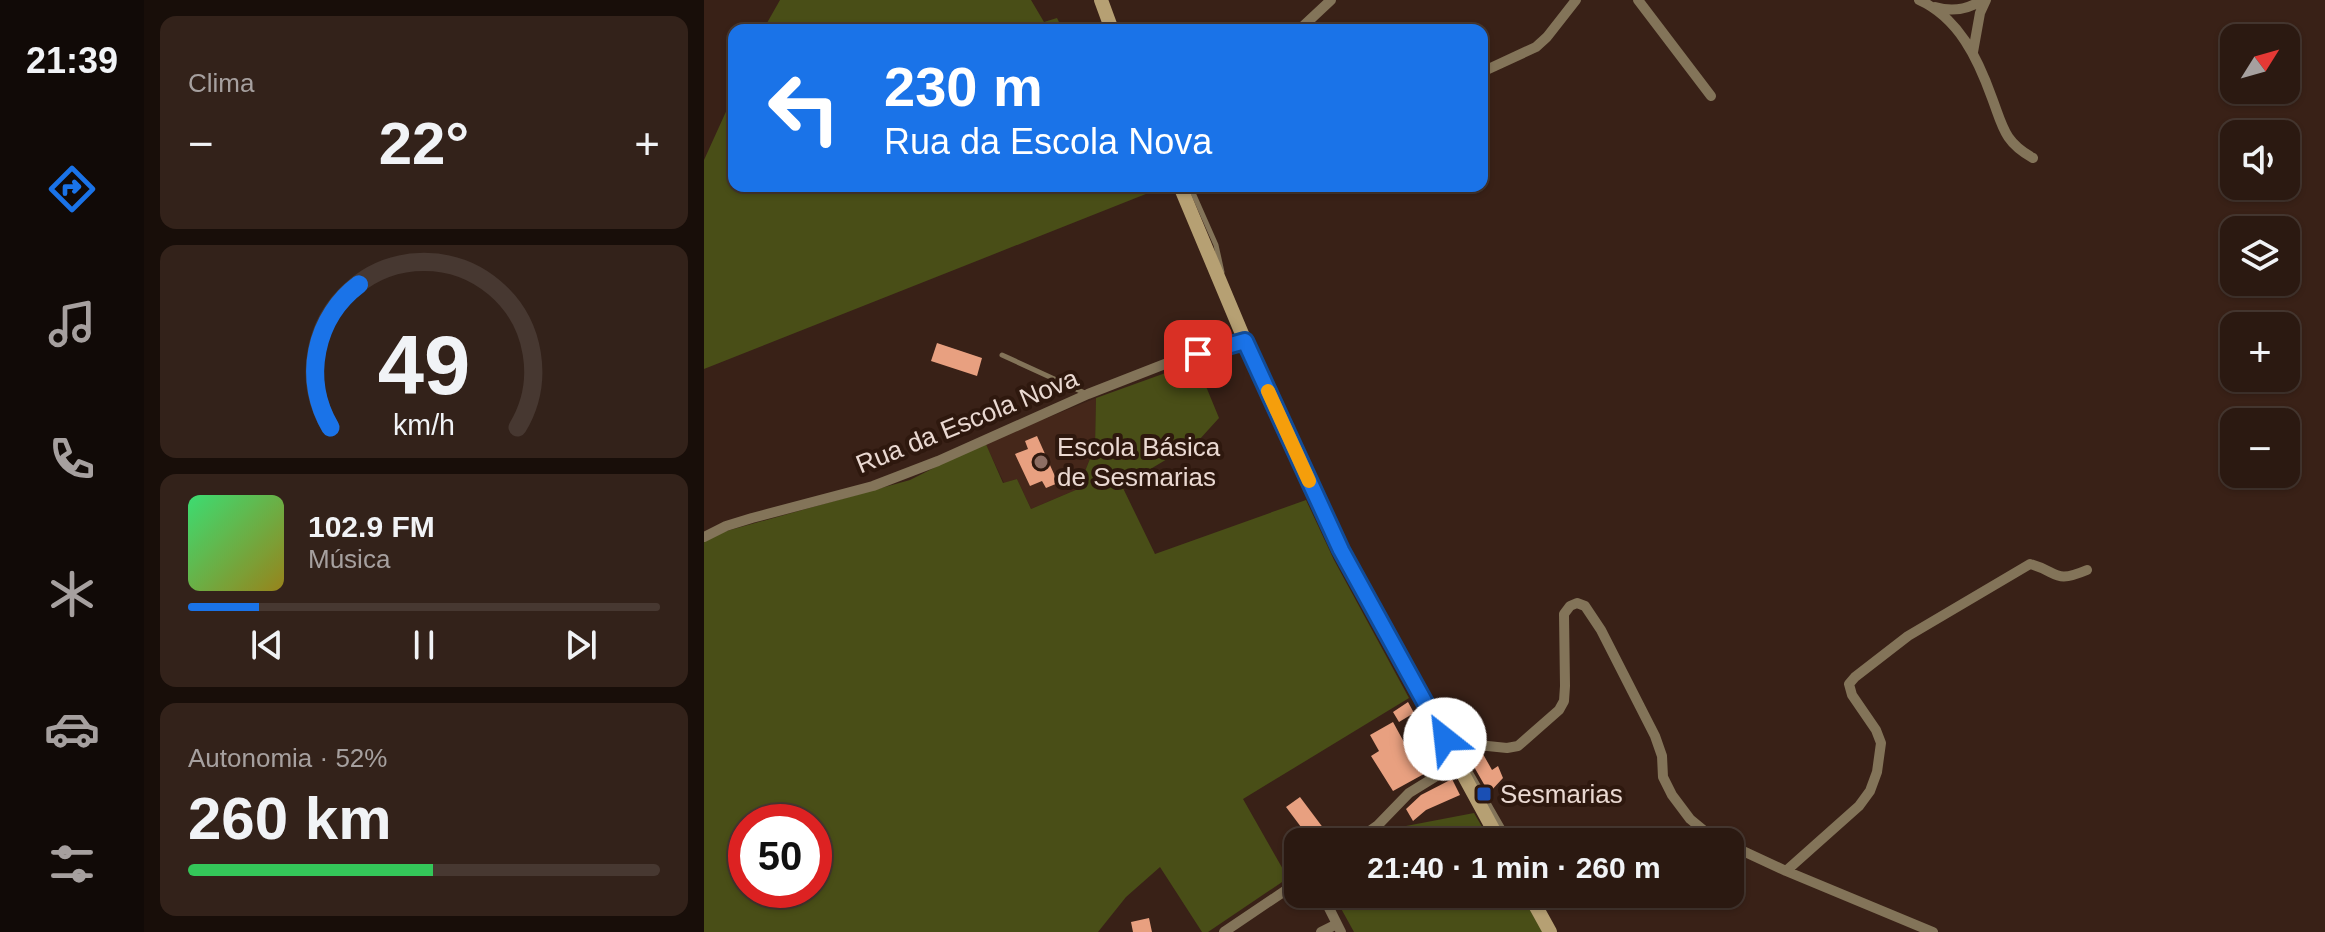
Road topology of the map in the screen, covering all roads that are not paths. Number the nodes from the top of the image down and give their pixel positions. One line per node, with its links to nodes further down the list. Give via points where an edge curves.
1 (1101, 0): 8 (main road)
2 (1331, 0): 9 (street)
3 (1576, 0): 11 (street, via 1536,47)
4 (1638, 0): 12 (street)
5 (1919, 0): 7 (street)
6 (1984, 0): 7 (street, via 1970,8); 10 (street)
7 (1931, 6): 10 (street, via 1957,28)
8 (1110, 24)
9 (1305, 24)
10 (1973, 52): 13 (street, via 2002,128)
11 (1488, 69)
12 (1711, 96)
13 (2033, 158)
14 (1182, 192): 16 (main road)
15 (1193, 192): 16 (lane, via 1216,245)
16 (1230, 308): 17 (main road)
17 (1245, 341): 19 (street, Rua da Escola Nova, via 1170,362); 22 (main road, via 1341,550)
18 (1002, 355): 19 (lane)
19 (1088, 394): 20 (street, Rua da Escola Nova, via 906,474)
20 (704, 537)
21 (2087, 570): 28 (street, via 2059,577 2030,564 1908,636 1855,677 1849,684 1852,695 1881,743 1877,772 1859,806)
22 (1454, 761): 23 (street, via 1409,793); 24 (main road); 25 (lane, via 1468,768); 26 (street, via 1478,745 1518,746 1559,710 1565,686 1564,614 1577,603 1585,606 1617,659 1655,736 1672,795)
23 (1374, 828)
24 (1492, 828)
25 (1503, 828)
26 (1701, 828)
27 (1744, 851): 28 (street)
28 (1786, 871): 36 (street)
29 (1284, 891): 33 (street)
30 (1329, 908): 32 (street)
31 (1537, 908): 35 (main road)
32 (1339, 928): 34 (street)
33 (1224, 932)
34 (1321, 932)
35 (1550, 932)
36 (1933, 932)

